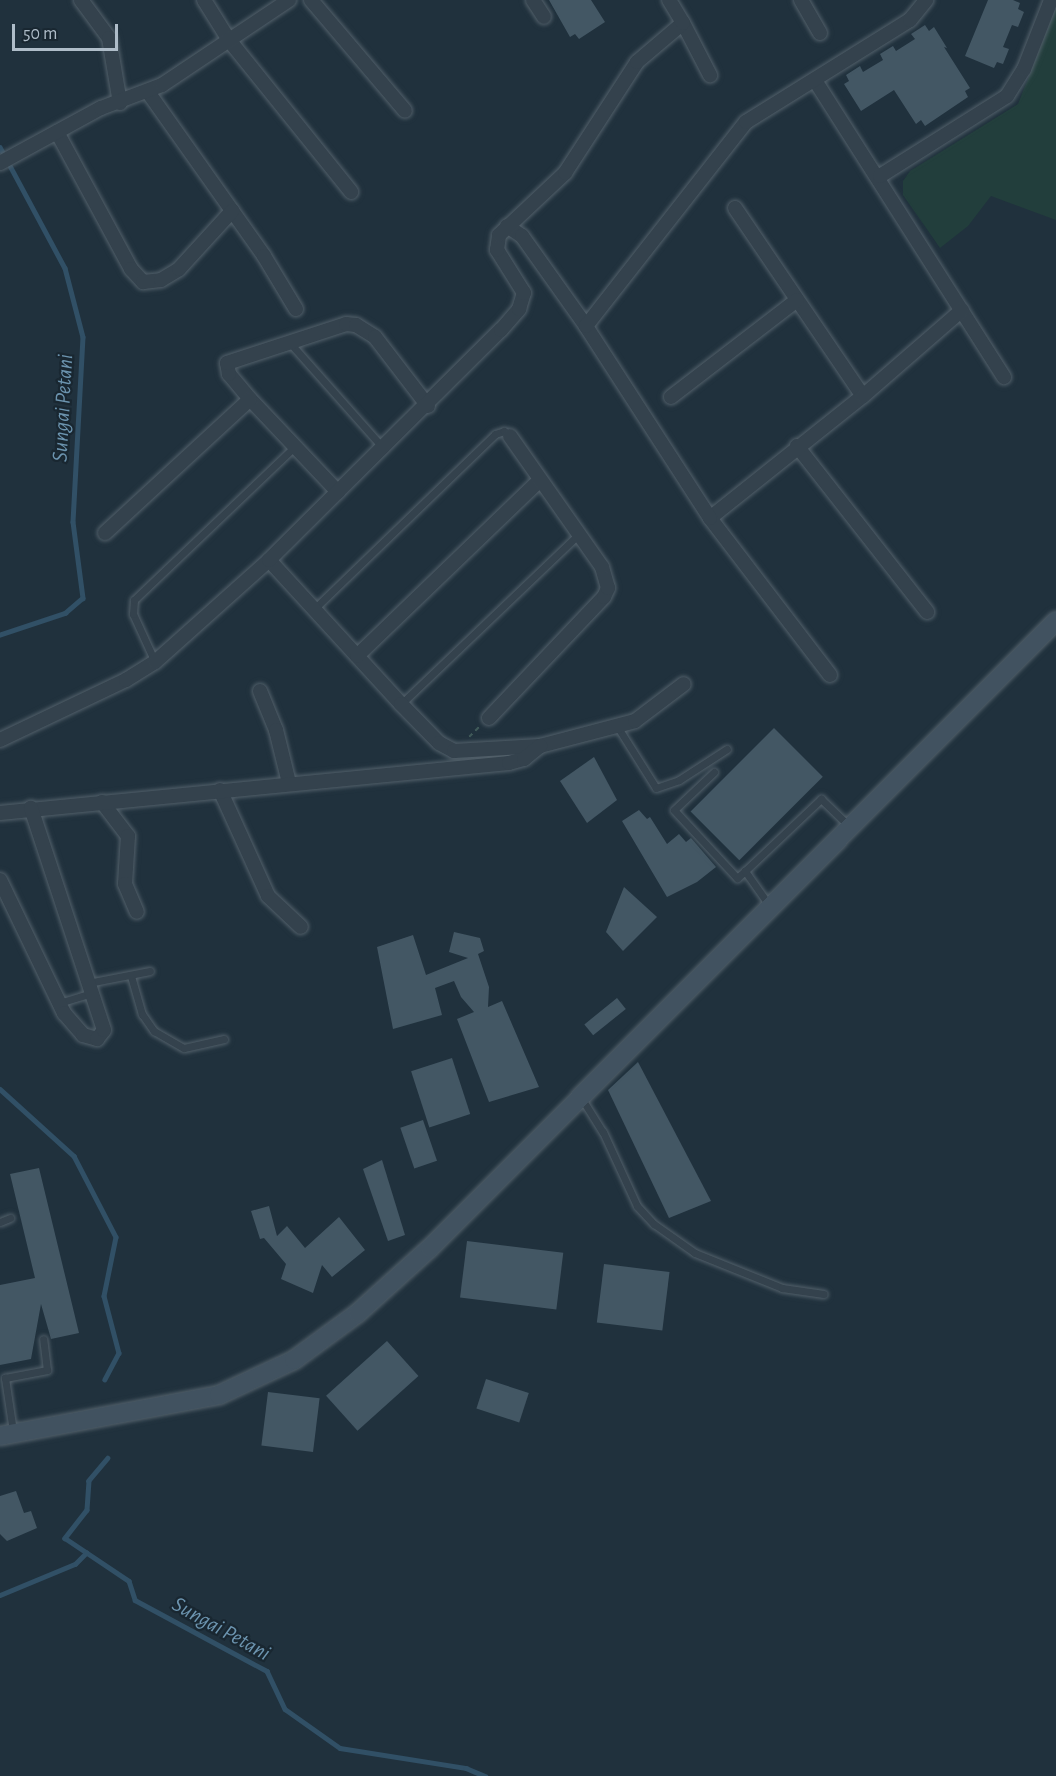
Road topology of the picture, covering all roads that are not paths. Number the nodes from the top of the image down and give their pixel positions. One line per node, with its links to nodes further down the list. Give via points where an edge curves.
1 (81, 0): 17 (street, via 109,38)
2 (204, 0): 13 (street)
3 (290, 0): 13 (street)
4 (311, 0): 18 (street)
5 (533, 0): 10 (street)
6 (669, 0): 11 (street)
7 (801, 0): 12 (street)
8 (926, 0): 15 (street, via 910,20)
9 (1051, 0): 21 (street, via 1024,69 1007,96)
10 (544, 17)
11 (682, 23): 14 (street); 25 (street, via 637,62 565,173)
12 (820, 33)
13 (229, 40): 16 (street); 22 (street)
14 (710, 75)
15 (816, 81): 21 (street); 29 (street, via 736,131)
16 (148, 92): 17 (street); 24 (street)
17 (120, 103): 19 (street, via 101,108)
18 (405, 111)
19 (57, 132): 20 (street); 24 (street, via 110,233 143,282 161,280 179,269)
20 (2, 162)
21 (880, 176): 28 (street)
22 (351, 192)
23 (735, 207): 26 (street)
24 (232, 211): 27 (street)
25 (507, 226): 29 (street, via 522,236); 35 (street, via 499,235 497,250 522,287 519,309)
26 (797, 300): 32 (street); 33 (street)
27 (296, 309)
28 (962, 310): 31 (street); 32 (street)
29 (586, 326): 42 (street)
30 (290, 343): 34 (street, via 227,363 229,374); 35 (street, via 346,324 356,325 375,337); 39 (lane)
31 (1004, 377)
32 (863, 396): 38 (street)
33 (671, 397)
34 (250, 399): 37 (street); 43 (street)
35 (428, 406): 39 (street)
36 (510, 436): 40 (street); 46 (lane, via 504,431 495,434)
37 (295, 446): 41 (street); 50 (lane, via 134,600 133,614)
38 (798, 447): 42 (street); 47 (street)
39 (384, 449): 41 (street)
40 (540, 480): 44 (street); 49 (street)
41 (338, 492): 45 (street)
42 (710, 518): 51 (street)
43 (105, 533)
44 (578, 535): 54 (lane); 55 (street, via 605,573 608,588 604,597)
45 (269, 560): 46 (street); 50 (street)
46 (313, 610): 49 (street)
47 (927, 612)
48 (1056, 621): 66 (main road)
49 (357, 656): 54 (street)
50 (155, 662): 57 (street, via 126,680)
51 (830, 675)
52 (684, 684): 56 (street, via 645,716)
53 (260, 691): 61 (street, via 276,730)
54 (401, 704): 58 (street, via 439,743 454,751)
55 (489, 718)
56 (617, 726): 58 (street); 59 (lane, via 656,788 679,780)
57 (0, 740)
58 (540, 746): 61 (street, via 524,759 508,763)
59 (727, 749)
60 (714, 772): 67 (lane, via 674,810 737,878)
61 (289, 783): 62 (street)
62 (220, 790): 63 (street); 71 (street, via 268,896)
63 (102, 802): 64 (street); 70 (street, via 128,836 125,884)
64 (31, 808): 65 (street); 74 (street)
65 (0, 813)
66 (850, 828): 67 (lane, via 821,799); 69 (main road)
67 (745, 871): 69 (lane)
68 (0, 880): 75 (street)
69 (770, 908): 77 (main road)
70 (137, 912)
71 (301, 927)
72 (150, 971): 73 (lane)
73 (131, 976): 74 (lane); 76 (lane, via 142,1014 154,1031 193,1049)
74 (90, 988): 75 (lane); 75 (street, via 104,1030 97,1039 77,1030)
75 (59, 1003)
76 (224, 1039)
77 (580, 1097): 80 (lane, via 594,1114 638,1206 654,1224 713,1261 782,1288); 82 (main road, via 430,1248 358,1313 294,1360 198,1401)
78 (10, 1218): 79 (lane)
79 (0, 1222)
80 (824, 1294)
81 (43, 1339): 82 (lane, via 47,1370 5,1378)
82 (7, 1435)

